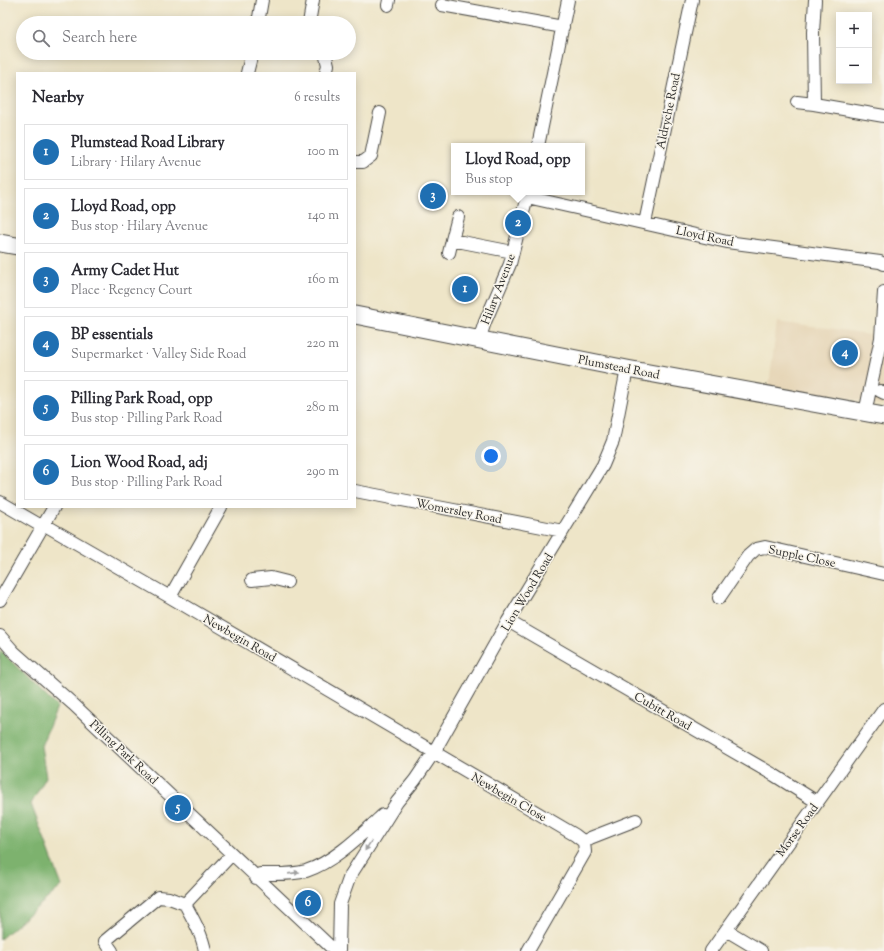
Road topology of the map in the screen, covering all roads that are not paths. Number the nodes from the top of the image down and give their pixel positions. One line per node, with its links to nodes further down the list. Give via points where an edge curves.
1 (262, 0): 7 (street)
2 (313, 0): 8 (street)
3 (568, 0): 9 (street)
4 (692, 0): 23 (street, Aldryche Road)
5 (815, 0): 15 (street)
6 (442, 5): 9 (street)
7 (259, 16)
8 (310, 16)
9 (563, 27): 18 (street)
10 (250, 60): 12 (street)
11 (327, 60): 13 (street)
12 (247, 72)
13 (326, 72)
14 (797, 102): 15 (street)
15 (814, 104): 16 (street)
16 (884, 116)
17 (383, 120): 19 (street, via 371,156 363,162)
18 (539, 143)
19 (356, 162)
20 (528, 195): 27 (street, Hilary Avenue)
21 (532, 195): 23 (street, Lloyd Road)
22 (458, 217): 24 (street)
23 (644, 223): 29 (street, Lloyd Road, via 727,242)
24 (452, 240): 27 (street); 28 (street)
25 (0, 243): 26 (main road)
26 (16, 246)
27 (513, 252): 32 (street, Hilary Avenue)
28 (449, 253)
29 (884, 264)
30 (884, 292): 34 (street, via 881,338)
31 (356, 315): 32 (main road, Plumstead Road)
32 (479, 340): 33 (main road, Plumstead Road)
33 (627, 369): 34 (main road, Plumstead Road); 41 (street, Lion Wood Road, via 613,441 608,454)
34 (865, 412): 35 (main road, Plumstead Road)
35 (884, 416)
36 (356, 491): 41 (street, Womersley Road)
37 (0, 502): 40 (street, Newbegin Road)
38 (53, 508): 40 (street)
39 (220, 508): 45 (street)
40 (44, 526): 45 (street, Newbegin Road); 47 (street)
41 (563, 531): 48 (street, Lion Wood Road)
42 (884, 574): 46 (street, Supple Close, via 765,547 756,549 748,556)
43 (252, 580): 44 (street, via 271,578)
44 (287, 582)
45 (170, 597): 51 (street, Newbegin Road)
46 (719, 598)
47 (0, 600)
48 (508, 621): 51 (street, Lion Wood Road); 53 (street, Cubitt Road)
49 (0, 636): 56 (street, Pilling Park Road, via 14,652)
50 (884, 710): 53 (street, Morse Road)
51 (434, 752): 52 (street, Lion Wood Road); 55 (street, Newbegin Close)
52 (397, 802): 57 (street, Lion Wood Road, one-way to 52, via 260,874 306,871 329,859 358,838); 63 (street, Lion Wood Road, one-way to 63, via 350,876 340,904)
53 (818, 802): 59 (street, Morse Road)
54 (636, 820): 55 (street)
55 (584, 842): 64 (street, via 585,852)
56 (232, 854): 57 (street, Pilling Park Road); 58 (street)
57 (256, 878): 62 (street, Pilling Park Road)
58 (185, 904): 60 (street, via 158,897 105,941); 61 (street)
59 (726, 930): 65 (street, Morse Road); 66 (street)
60 (112, 951)
61 (205, 951)
62 (335, 951)
63 (339, 951)
64 (528, 951)
65 (711, 951)
66 (760, 951)

